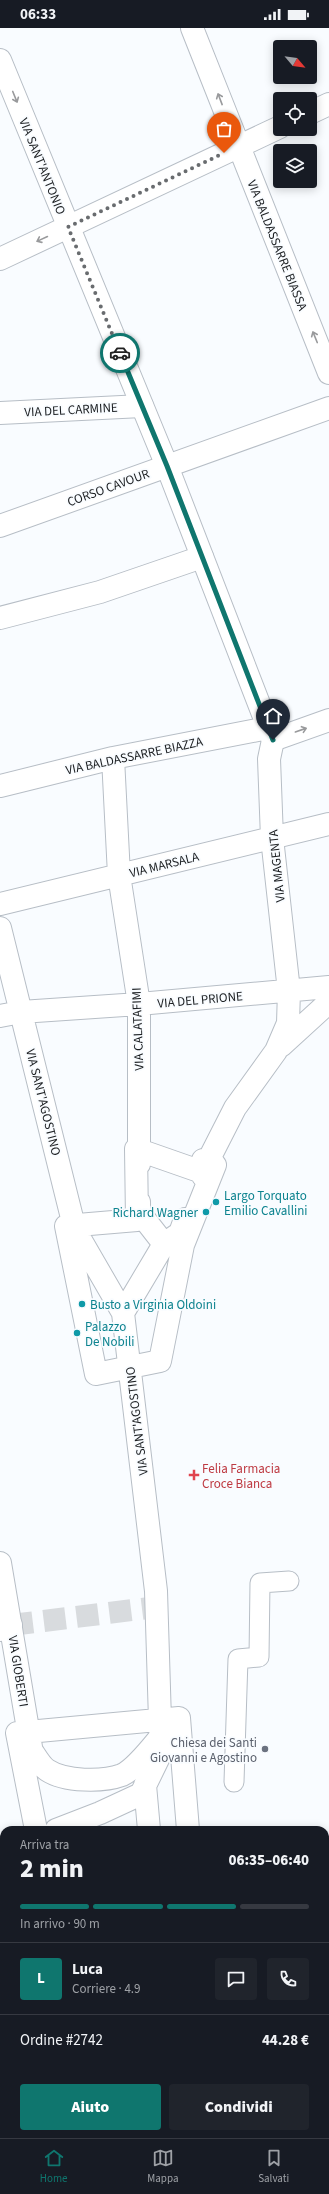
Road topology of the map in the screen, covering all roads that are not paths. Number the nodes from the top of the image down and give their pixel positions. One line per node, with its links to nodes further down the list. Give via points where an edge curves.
1 (192, 28): 6 (street, VIA BALDASSARRE BIASSA, one-way to 1)
2 (0, 60): 7 (street, VIA SANT'ANTONIO, one-way to 7)
3 (329, 104): 4 (street)
4 (317, 110)
5 (273, 130): 6 (street)
6 (238, 146): 7 (street); 9 (street, VIA BALDASSARRE BIASSA, one-way to 6)
7 (68, 227): 8 (street, one-way to 8); 10 (street, VIA SANT'ANTONIO)
8 (0, 259)
9 (329, 373)
10 (142, 406): 12 (street, VIA DEL CARMINE); 13 (street, VIA SANT'ANTONIO)
11 (329, 408): 13 (street, CORSO CAVOUR)
12 (0, 413)
13 (167, 466): 14 (street, CORSO CAVOUR); 15 (street, VIA SANT'ANTONIO)
14 (0, 526)
15 (202, 557): 16 (street, via 100,592); 18 (street, VIA SANT'ANTONIO)
16 (0, 618)
17 (329, 720): 18 (street, one-way to 17)
18 (271, 734): 19 (street, VIA BALDASSARRE BIAZZA); 22 (street, VIA MAGENTA, via 269,759)
19 (112, 758): 20 (street, VIA BALDASSARRE BIAZZA); 23 (street, VIA CALATAFIMI)
20 (0, 786)
21 (329, 824): 22 (street, VIA MARSALA)
22 (272, 838): 23 (street, VIA MARSALA); 27 (street, VIA MAGENTA)
23 (119, 875): 24 (street, VIA MARSALA); 29 (street, VIA CALATAFIMI)
24 (0, 904)
25 (0, 928): 30 (street, VIA SANT'AGOSTINO)
26 (329, 987): 27 (street, VIA DEL PRIONE)
27 (289, 992): 29 (street, VIA DEL PRIONE); 32 (street, VIA MAGENTA, via 288,1023)
28 (329, 1002): 32 (street)
29 (139, 1004): 30 (street, VIA DEL PRIONE); 33 (street, VIA CALATAFIMI)
30 (21, 1012): 31 (street, VIA DEL PRIONE); 35 (street, VIA SANT'AGOSTINO)
31 (0, 1016)
32 (276, 1050): 34 (street, via 236,1108)
33 (139, 1150): 34 (street, via 199,1171 203,1160); 35 (street, via 136,1149 137,1220); 36 (street, VIA CALATAFIMI, via 139,1212)
34 (208, 1162): 36 (street, via 180,1233); 38 (street, via 215,1165 183,1245 160,1362)
35 (74, 1225): 37 (street, VIA SANT'AGOSTINO); 38 (street, via 66,1226 96,1374)
36 (164, 1244): 37 (street)
37 (123, 1313): 38 (street, VIA SANT'AGOSTINO)
38 (129, 1368): 42 (street, VIA SANT'AGOSTINO, via 156,1591)
39 (0, 1562): 41 (street, VIA GIOBERTI)
40 (289, 1581): 45 (lane, via 260,1584 259,1657 238,1660)
41 (6, 1627): 43 (street, VIA GIOBERTI)
42 (161, 1728): 43 (street); 44 (street, via 142,1758 122,1775); 46 (street, VIA SANT'AGOSTINO, via 161,1752); 52 (street, via 180,1718)
43 (30, 1742): 44 (street, via 47,1770 72,1779); 48 (street, via 17,1733); 49 (street, VIA GIOBERTI)
44 (93, 1780): 47 (street)
45 (234, 1782)
46 (145, 1785): 47 (street, via 141,1794); 51 (street)
47 (102, 1822): 50 (street)
48 (35, 1826)
49 (44, 1826)
50 (79, 1826)
51 (149, 1826)
52 (188, 1826)

